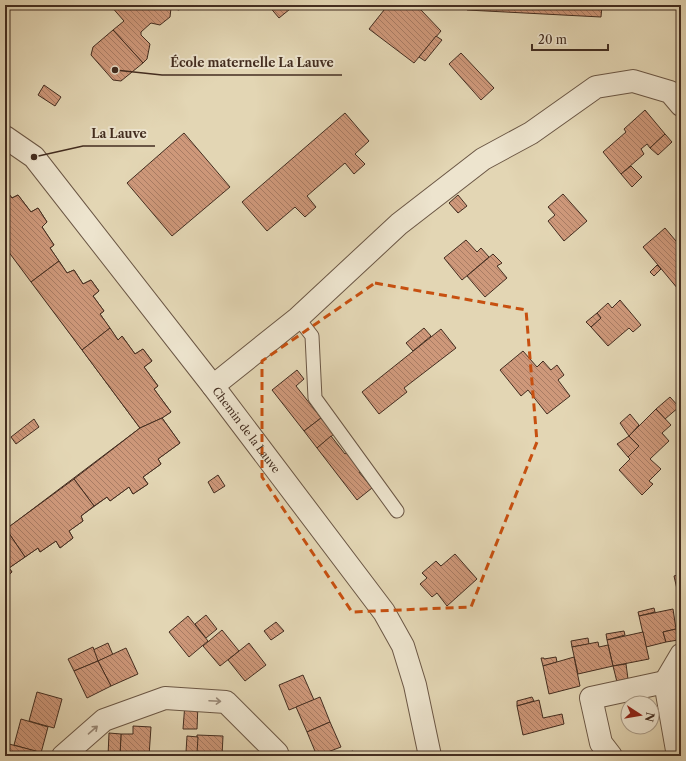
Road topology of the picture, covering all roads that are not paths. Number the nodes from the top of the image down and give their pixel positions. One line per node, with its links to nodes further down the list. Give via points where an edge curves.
1 (681, 105): 3 (street, via 670,92 633,81 596,87 531,133 483,159 399,224)
2 (5, 137): 4 (street, Chemin de la Lauve, via 34,157)
3 (298, 318): 4 (street); 5 (lane, via 312,336 315,398)
4 (213, 386): 10 (street, Chemin de la Lauve, via 384,612 403,646 415,685)
5 (397, 511)
6 (681, 655): 7 (street)
7 (664, 682): 11 (street, via 591,698 601,743); 12 (street)
8 (63, 756): 9 (street, one-way to 9, via 104,720 165,698 226,702 278,753)
9 (278, 756)
10 (430, 756)
11 (611, 756)
12 (678, 756)

